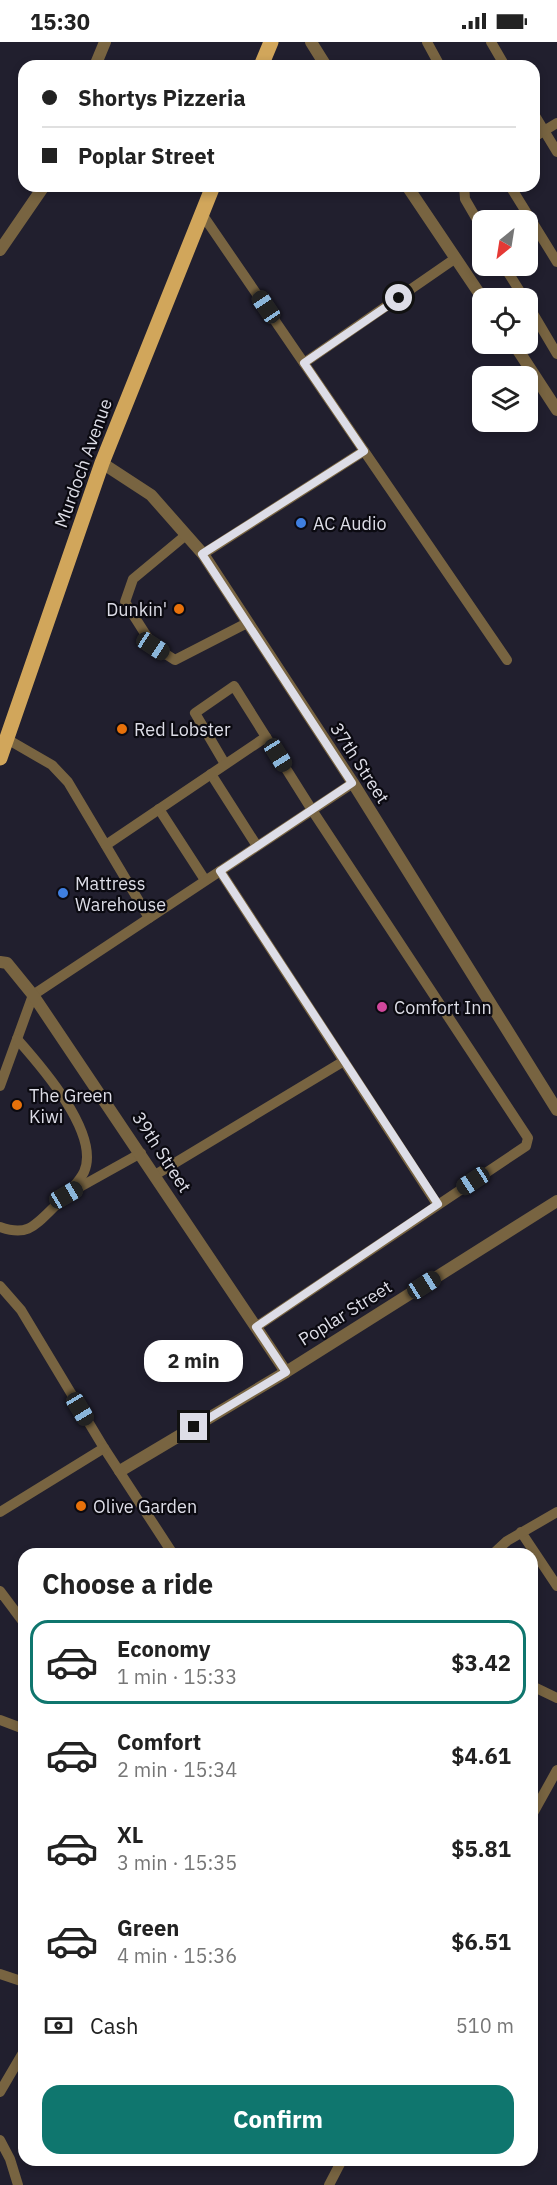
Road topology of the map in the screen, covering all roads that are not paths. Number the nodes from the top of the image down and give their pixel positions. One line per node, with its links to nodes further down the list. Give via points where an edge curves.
1 (105, 42): 6 (street)
2 (271, 42): 7 (main road)
3 (311, 42): 8 (street)
4 (427, 42): 9 (lane)
5 (491, 42): 10 (lane)
6 (98, 60)
7 (264, 60)
8 (322, 60)
9 (437, 60)
10 (502, 60)
11 (557, 123): 13 (lane)
12 (540, 124): 13 (lane)
13 (544, 130): 14 (lane); 15 (lane)
14 (540, 133)
15 (557, 152)
16 (40, 192): 23 (street)
17 (211, 192): 22 (main road, Murdoch Avenue)
18 (411, 192): 24 (street)
19 (464, 192): 21 (lane)
20 (514, 192): 25 (lane)
21 (472, 211)
22 (202, 214): 30 (lane); 33 (main road, Murdoch Avenue)
23 (0, 250)
24 (456, 258): 26 (street); 30 (lane)
25 (557, 262)
26 (476, 288)
27 (538, 322): 29 (lane)
28 (521, 354): 31 (street)
29 (557, 354)
30 (304, 363): 32 (lane)
31 (557, 410)
32 (364, 451): 35 (lane); 37 (lane)
33 (102, 463): 34 (street, 37th Street, via 151,495); 39 (main road, Murdoch Avenue)
34 (186, 535): 35 (street, 37th Street); 36 (lane, via 133,579 125,602 153,646 175,660)
35 (202, 554): 36 (street, 37th Street)
36 (247, 622): 43 (street, 37th Street)
37 (507, 660)
38 (266, 737): 41 (lane); 41 (lane, via 234,686 195,713); 45 (lane)
39 (7, 739): 40 (main road, Murdoch Avenue); 46 (lane, via 52,765 68,782)
40 (0, 758)
41 (225, 765): 42 (lane)
42 (211, 774): 44 (lane); 47 (lane)
43 (352, 783): 45 (lane); 56 (street, 37th Street)
44 (159, 809): 46 (lane); 49 (lane)
45 (312, 810): 47 (lane); 61 (lane, via 528,1138 526,1146)
46 (106, 845): 50 (lane)
47 (257, 846): 48 (lane)
48 (220, 871): 49 (lane); 54 (lane)
49 (206, 880): 50 (lane)
50 (149, 918): 52 (lane)
51 (0, 962): 52 (street, 39th Street, via 7,963)
52 (33, 994): 53 (lane); 57 (street, 39th Street)
53 (17, 1039): 55 (lane); 59 (lane, via 51,1077 86,1141 84,1171)
54 (344, 1061): 58 (lane); 61 (lane)
55 (0, 1086)
56 (557, 1110)
57 (141, 1153): 58 (street, 39th Street); 59 (lane)
58 (156, 1175): 64 (street, 39th Street)
59 (66, 1195): 62 (lane, via 26,1231 16,1233)
60 (557, 1201): 65 (street, Poplar Street)
61 (438, 1204): 64 (lane)
62 (0, 1227)
63 (0, 1286): 66 (lane, via 21,1310)
64 (256, 1327): 65 (street, 39th Street)
65 (286, 1372): 67 (street, Poplar Street)
66 (104, 1448): 67 (lane); 68 (lane)
67 (120, 1471): 71 (lane)
68 (0, 1512)
69 (557, 1512): 70 (lane)
70 (521, 1532): 72 (lane); 73 (lane)
71 (169, 1548)
72 (501, 1548)
73 (532, 1548)
74 (538, 1558): 75 (lane)
75 (557, 1586)
76 (0, 1591): 77 (lane)
77 (18, 1615)
78 (538, 1689): 79 (lane)
79 (557, 1698)
80 (0, 1720): 81 (lane)
81 (18, 1727)
82 (557, 1770): 83 (lane)
83 (538, 1804)
84 (0, 1974): 85 (lane)
85 (18, 1980)
86 (18, 2061): 87 (lane)
87 (0, 2092)
88 (0, 2140): 90 (lane)
89 (339, 2166): 91 (lane)
90 (18, 2185)
91 (329, 2185)

